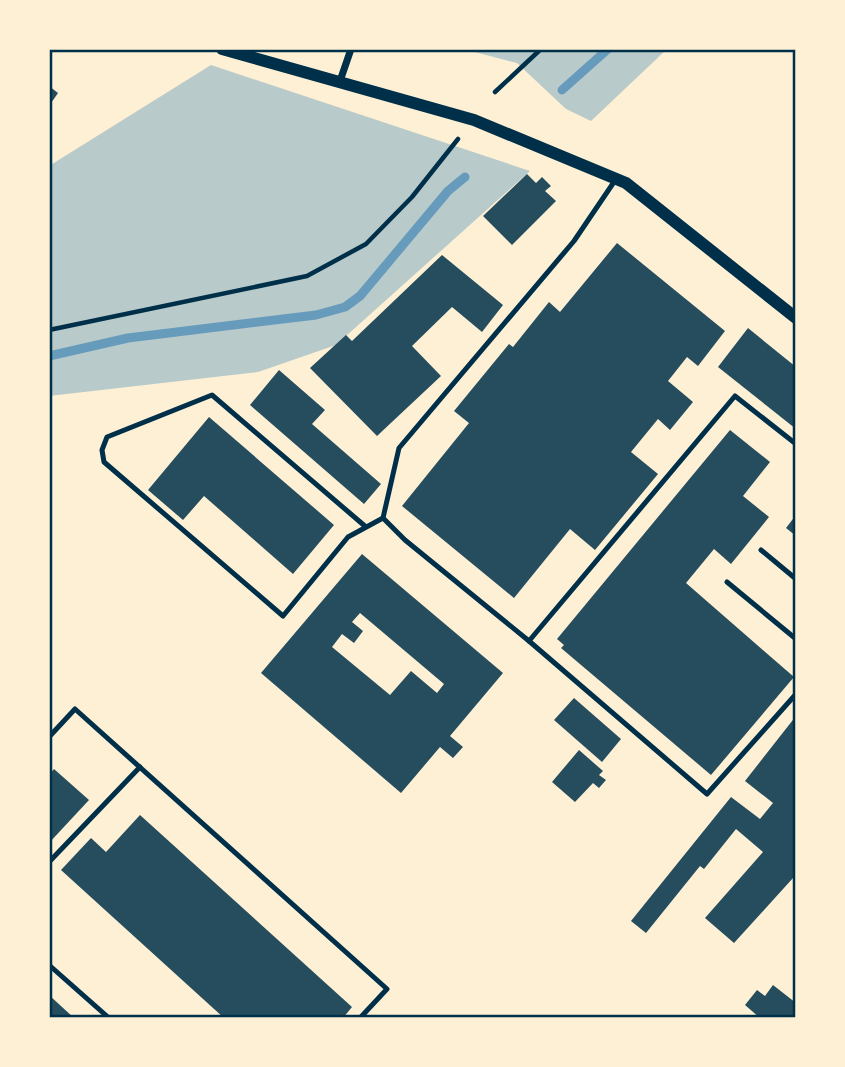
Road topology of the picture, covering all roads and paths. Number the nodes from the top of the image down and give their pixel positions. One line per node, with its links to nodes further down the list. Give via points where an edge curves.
1 (222, 49): 4 (street)
2 (351, 49): 4 (street)
3 (541, 49): 5 (path)
4 (340, 80): 7 (street, via 474,120)
5 (495, 92)
6 (458, 139): 9 (path, via 412,197 366,244 307,276)
7 (616, 179): 8 (street); 11 (lane, via 574,241 399,448)
8 (796, 318)
9 (49, 330)
10 (796, 444): 17 (lane, via 736,396)
11 (383, 517): 12 (lane); 17 (lane)
12 (366, 527): 12 (lane, via 348,537 283,616 104,462 102,450 107,437 212,395)
13 (761, 550): 14 (lane)
14 (796, 579)
15 (727, 582): 16 (lane)
16 (796, 639)
17 (529, 641): 18 (lane, via 707,794)
18 (796, 694)
19 (49, 737): 20 (lane, via 75,709)
20 (140, 768): 21 (lane); 24 (lane, via 387,989)
21 (49, 862)
22 (49, 965): 23 (lane)
23 (109, 1018)
24 (359, 1018)

